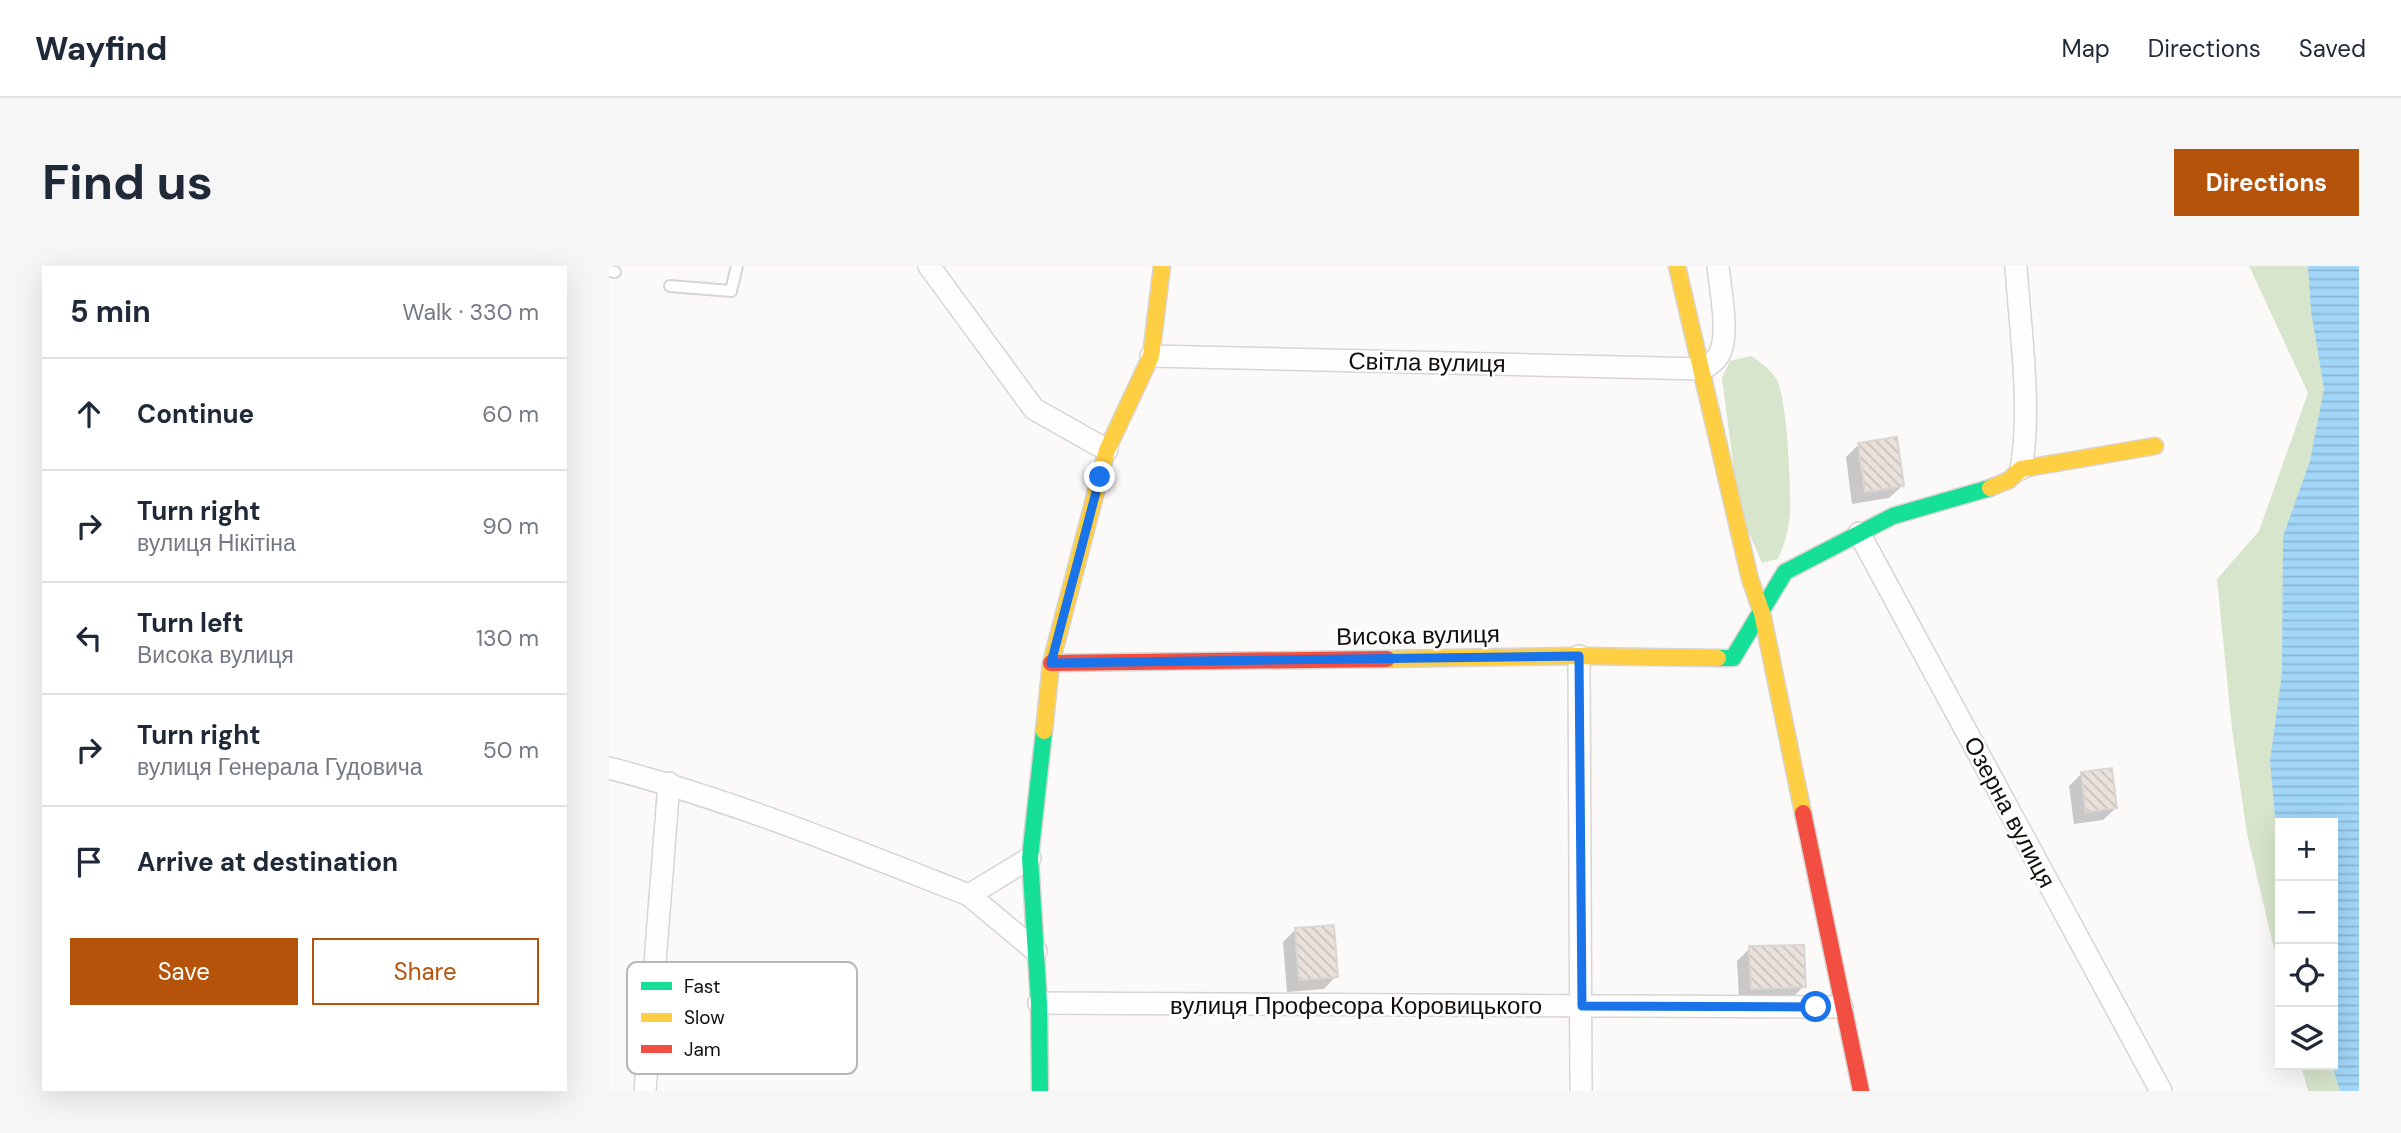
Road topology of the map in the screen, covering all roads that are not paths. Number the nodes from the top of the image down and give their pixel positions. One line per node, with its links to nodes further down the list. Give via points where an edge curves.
1 (737, 266): 7 (lane, via 731,291)
2 (929, 266): 11 (street, via 1034,409)
3 (1162, 266): 8 (street)
4 (1677, 266): 9 (street)
5 (1718, 266): 9 (street, via 1722,342 1719,354)
6 (2016, 266): 12 (street, via 2025,417)
7 (670, 286)
8 (1151, 356): 9 (street, Світла вулиця); 11 (street)
9 (1702, 369): 14 (street, via 1750,579)
10 (2155, 446): 12 (street)
11 (1107, 450): 16 (street)
12 (2021, 469): 13 (street, via 1998,484 1893,516)
13 (1859, 533): 14 (street, via 1785,572); 29 (street, Озерна вулиця)
14 (1762, 613): 15 (street, Висока вулиця, via 1733,658); 25 (street)
15 (1579, 656): 16 (street, Висока вулиця); 24 (street)
16 (1051, 663): 19 (street)
17 (609, 768): 18 (street)
18 (669, 783): 20 (street); 22 (street)
19 (1030, 858): 20 (street); 21 (street)
20 (969, 895): 21 (street)
21 (1036, 951): 23 (street)
22 (655, 962)
23 (1039, 1003): 24 (street, вулиця Професора Коровицького); 26 (street)
24 (1582, 1006): 25 (street, вулиця Професора Коровицького); 27 (street)
25 (1842, 1007): 28 (street)
26 (1040, 1091)
27 (1581, 1091)
28 (1861, 1091)
29 (2161, 1091)

